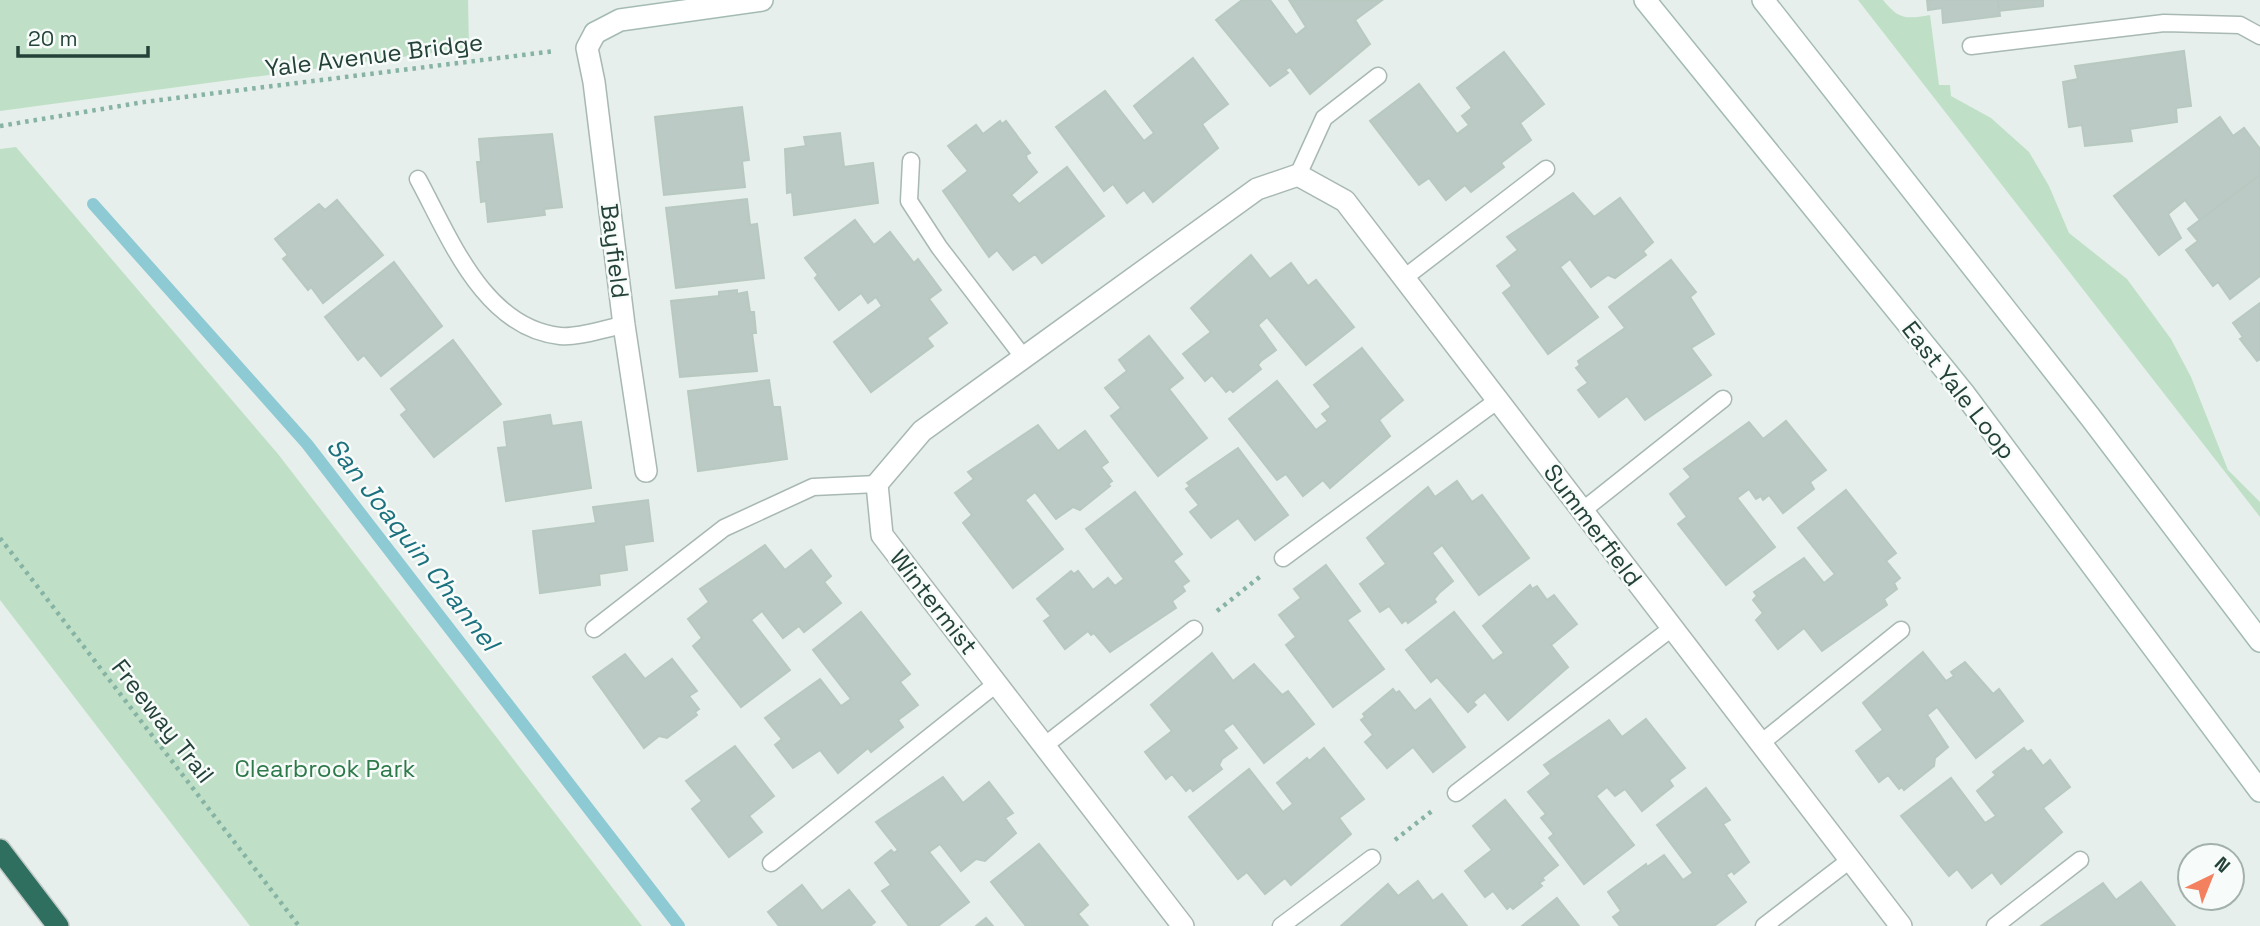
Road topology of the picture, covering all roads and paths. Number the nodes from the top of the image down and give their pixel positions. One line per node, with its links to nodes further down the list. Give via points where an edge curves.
1 (762, 0): 5 (street, via 621,20)
2 (1645, 0): 31 (street, East Yale Loop, via 1963,392)
3 (1763, 0): 27 (street)
4 (2260, 36): 6 (lane, via 2240,25 2164,23)
5 (591, 40): 8 (path, Yale Avenue Bridge); 14 (street, Bayfield)
6 (1971, 46)
7 (1378, 76): 11 (lane, via 1324,118)
8 (0, 126)
9 (911, 161): 15 (lane, via 909,201)
10 (1546, 169): 13 (lane)
11 (1298, 175): 13 (street, Summerfield, via 1345,201); 15 (street, via 1257,189)
12 (418, 179): 14 (lane, via 477,285 530,329 562,336)
13 (1404, 278): 17 (street, Summerfield)
14 (624, 325): 18 (street, Bayfield)
15 (1024, 358): 19 (street, via 922,431)
16 (1723, 399): 20 (lane)
17 (1498, 400): 20 (street, Summerfield); 22 (lane)
18 (646, 471)
19 (877, 484): 24 (lane, via 813,487 724,528); 28 (street, Wintermist, via 882,535)
20 (1582, 511): 23 (street, Summerfield)
21 (0, 538): 40 (path, Freeway Trail)
22 (1283, 558): 25 (path)
23 (1672, 628): 29 (street, Summerfield); 32 (lane)
24 (594, 629)
25 (1194, 629): 30 (lane)
26 (1901, 630): 29 (lane)
27 (2260, 641)
28 (996, 684): 30 (street, Wintermist); 37 (lane)
29 (1760, 743): 35 (street, Summerfield)
30 (1044, 746): 38 (street, Wintermist)
31 (2260, 791)
32 (1456, 793): 34 (path)
33 (0, 850): 39 (highway)
34 (1372, 858): 41 (lane)
35 (1850, 860): 42 (lane); 43 (street, Summerfield)
36 (2080, 860): 44 (lane)
37 (771, 863)
38 (1175, 923)
39 (58, 926)
40 (299, 926)
41 (1281, 926)
42 (1763, 926)
43 (1901, 926)
44 (1995, 926)

